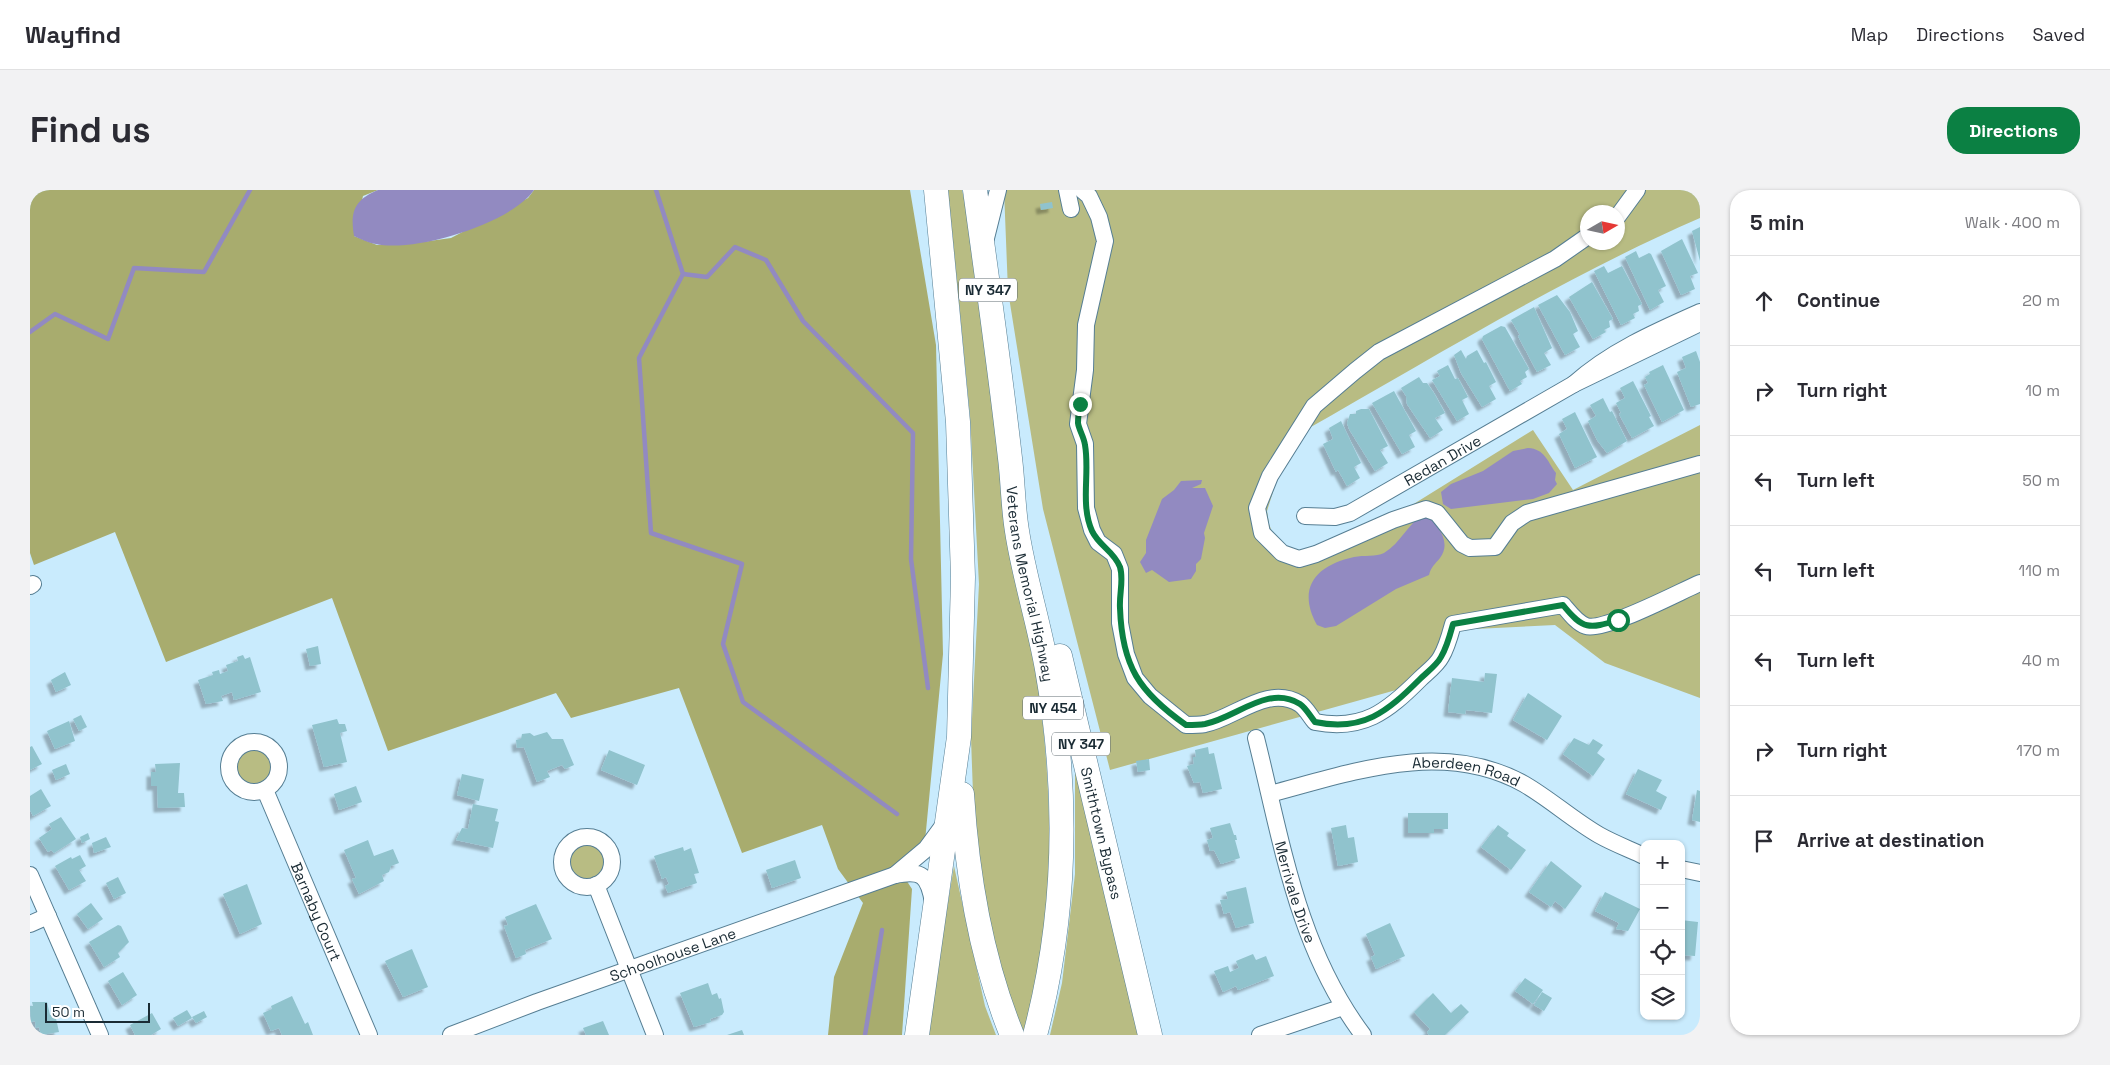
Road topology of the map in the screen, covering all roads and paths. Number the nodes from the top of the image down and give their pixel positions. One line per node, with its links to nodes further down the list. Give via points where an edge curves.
1 (936, 190): 18 (highway, NY 347, via 962,499)
2 (975, 190): 10 (highway, Veterans Memorial Highway / NY 347)
3 (998, 190): 10 (street)
4 (1067, 190): 8 (street)
5 (1082, 190): 17 (street, via 1089,196 1099,217 1105,241 1086,325 1085,370 1078,424 1085,444 1086,508 1098,542 1114,554 1120,569 1120,623 1135,678 1150,696 1186,725 1206,724 1275,698 1290,699 1302,705 1315,722 1336,726 1359,722 1380,714 1398,701 1441,659 1453,624 1563,605 1584,626 1595,627)
6 (1637, 190): 7 (street)
7 (1625, 206)
8 (1071, 209)
9 (1580, 241): 15 (street, via 1547,264 1379,352 1314,406 1270,476 1256,508 1262,533 1282,553 1299,559 1426,509 1437,513 1462,544 1470,548 1495,547 1512,523 1527,513)
10 (983, 250): 14 (highway, Veterans Memorial Highway / NY 347)
11 (1700, 312): 13 (street, Redan Drive)
12 (1700, 323): 13 (street, Redan Drive)
13 (1678, 327): 16 (street, Redan Drive, via 1612,357 1574,384 1350,513 1335,517)
14 (1010, 458): 40 (highway, Veterans Memorial Highway / NY 454, via 1017,531 1047,666 1062,803 1059,910); 41 (highway, Smithtown Bypass / NY 347)
15 (1700, 464)
16 (1305, 516)
17 (1700, 583)
18 (959, 737): 22 (highway); 39 (highway, NY 347, via 973,891 986,954)
19 (1256, 738): 21 (street, Merrivale Drive)
20 (265, 790): 35 (street, Barnaby Court)
21 (1270, 794): 23 (street, Aberdeen Road, via 1405,762 1457,763 1485,768 1523,783 1599,834); 33 (street, Merrivale Drive, via 1307,934 1318,962)
22 (949, 818): 27 (street, Schoolhouse Lane, via 926,849); 29 (highway)
23 (1640, 854)
24 (1685, 870): 25 (street)
25 (1700, 874)
26 (30, 875): 30 (street)
27 (895, 875): 29 (street, Schoolhouse Lane, via 911,872 924,877 930,887); 32 (street, Schoolhouse Lane)
28 (596, 885): 32 (street)
29 (936, 914): 38 (highway)
30 (48, 916): 31 (street); 34 (street)
31 (30, 924)
32 (630, 969): 36 (street, Schoolhouse Lane); 37 (street)
33 (1343, 1007): 42 (street); 43 (street, Merrivale Drive)
34 (100, 1035)
35 (369, 1035)
36 (451, 1035)
37 (656, 1035)
38 (918, 1035)
39 (1012, 1035)
40 (1035, 1035)
41 (1150, 1035)
42 (1260, 1035)
43 (1363, 1035)

